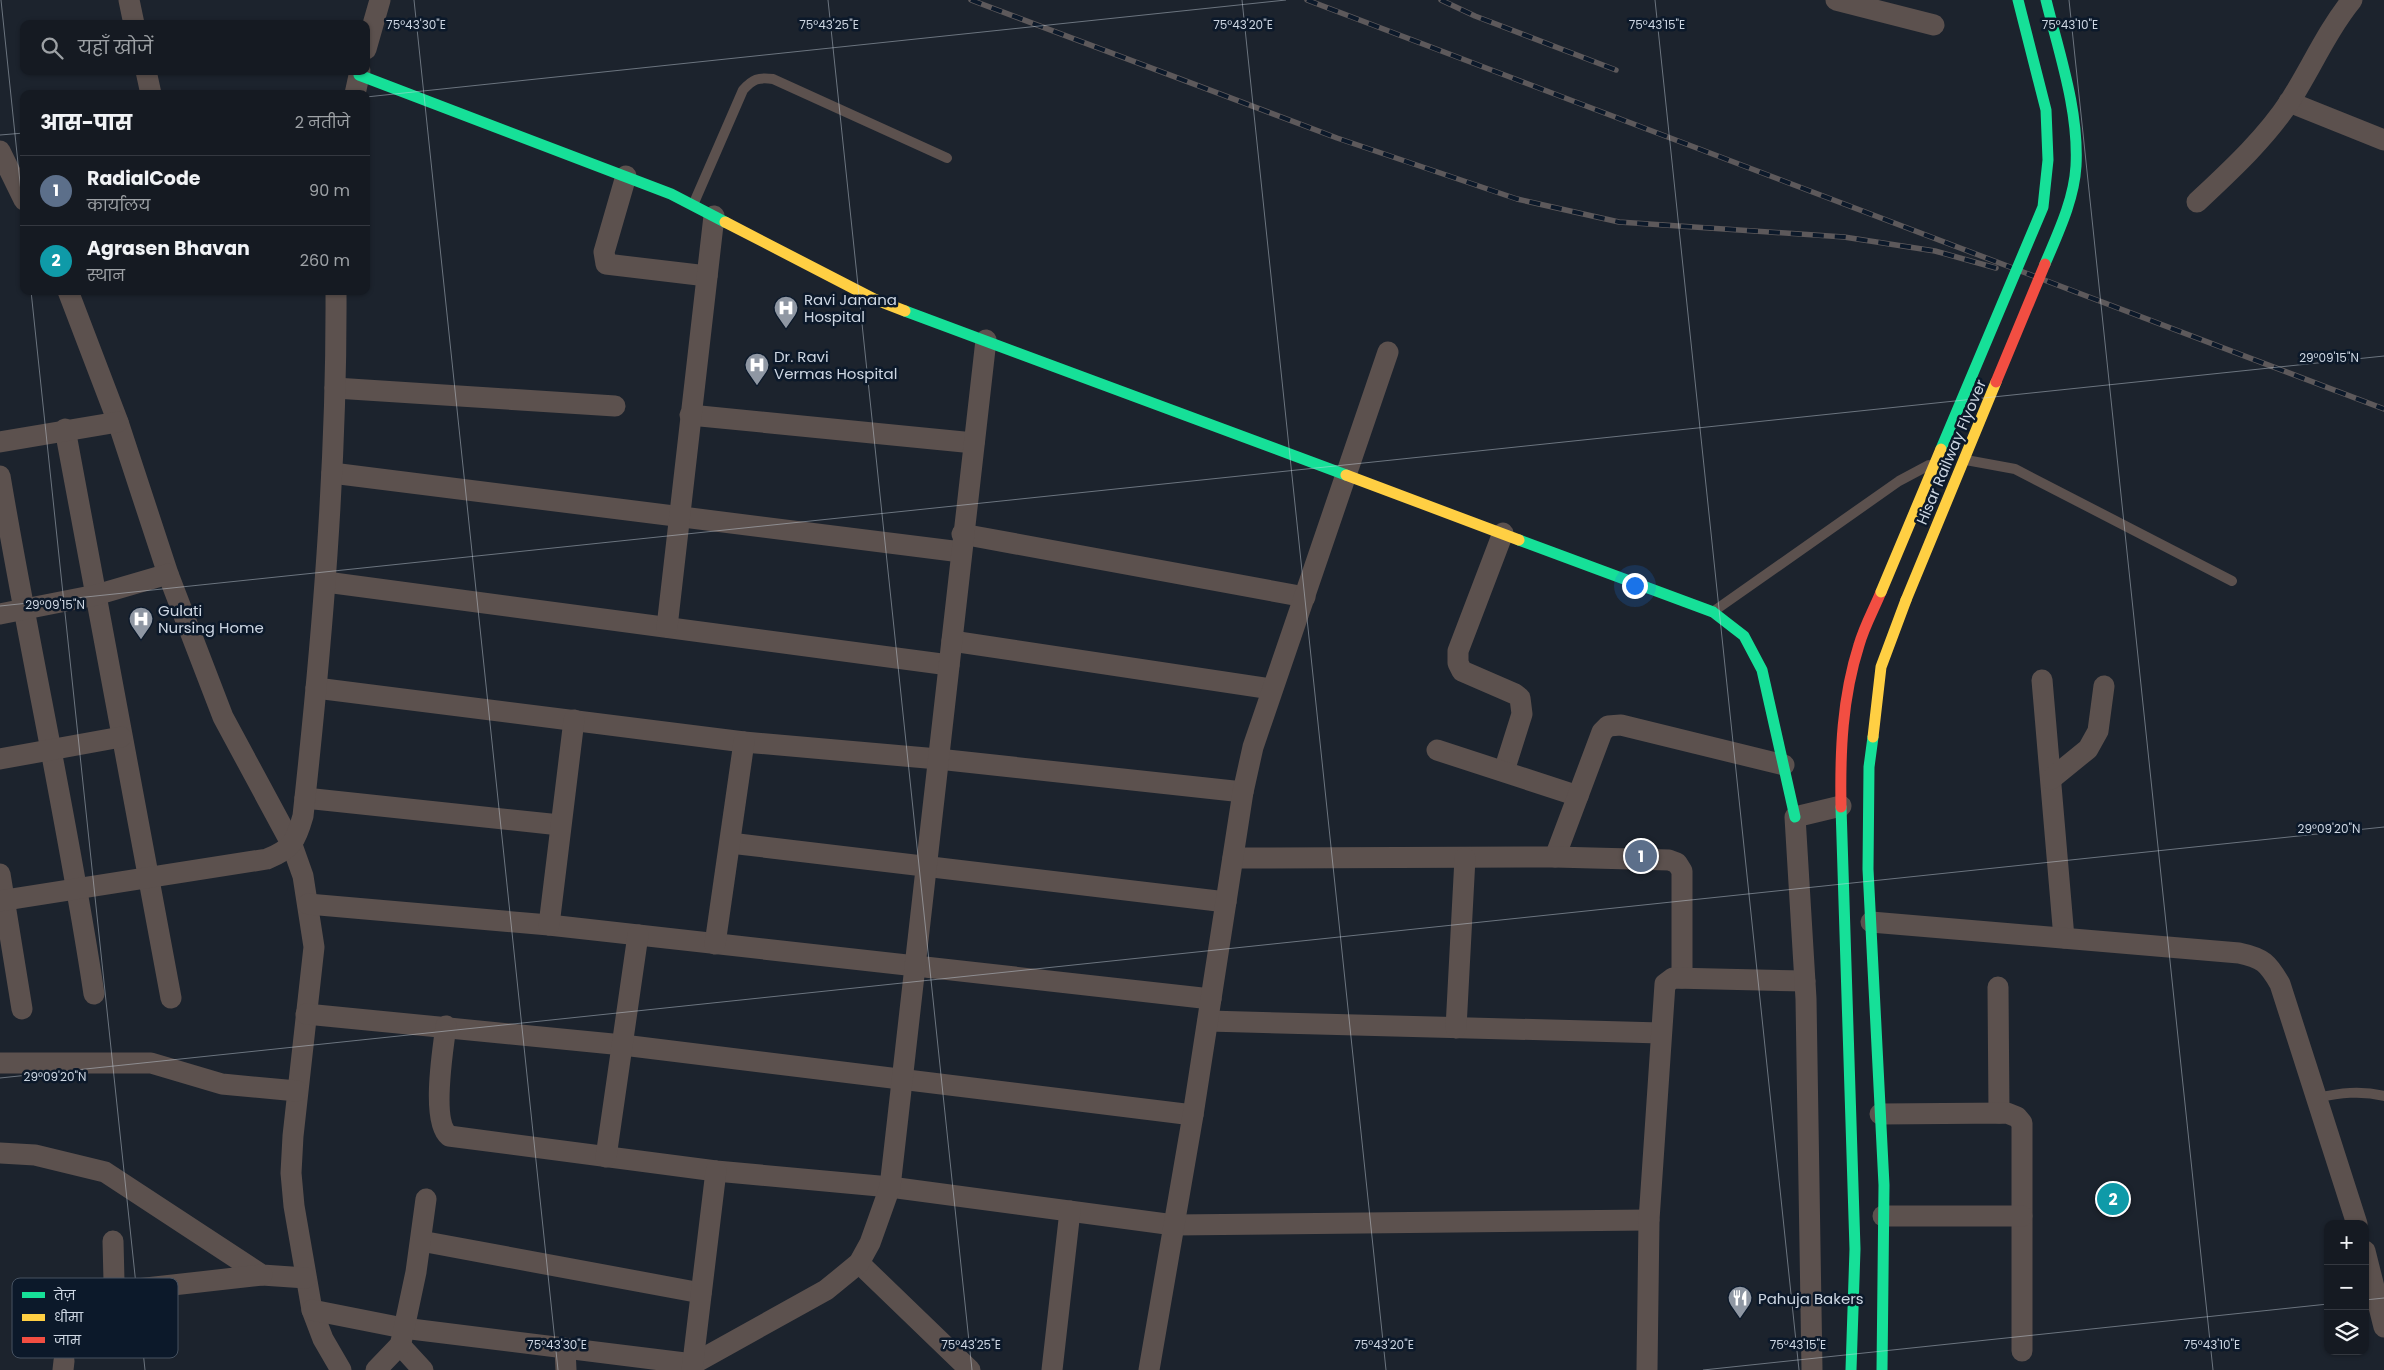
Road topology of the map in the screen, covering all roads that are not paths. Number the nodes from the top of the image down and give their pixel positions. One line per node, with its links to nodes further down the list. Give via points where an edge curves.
1 (129, 0): 7 (street)
2 (380, 0): 9 (street)
3 (1836, 0): 8 (street)
4 (2018, 0): 68 (main road, Hisar Railway Flyover, bridge, via 2046,110 2048,160 2043,206 1859,644 1845,701)
5 (2046, 0): 83 (main road, Hisar Railway Flyover, bridge, via 2073,110 2076,166 2067,211 1881,667 1869,767)
6 (2352, 0): 13 (street)
7 (133, 20)
8 (1934, 24)
9 (370, 35)
10 (147, 75): 12 (street)
11 (358, 80): 17 (main road)
12 (150, 90)
13 (2289, 102): 14 (street); 19 (street, via 2236,166)
14 (2384, 140)
15 (2, 158): 18 (street)
16 (947, 158): 20 (lane, via 772,79 760,77 743,90)
17 (626, 176): 20 (main road); 22 (street, via 604,252 606,264)
18 (20, 192)
19 (2197, 202)
20 (692, 205): 21 (main road)
21 (714, 216): 22 (street); 25 (main road, via 874,298)
22 (707, 276): 29 (street)
23 (70, 295): 30 (street)
24 (336, 295): 27 (street)
25 (986, 340): 33 (street); 36 (main road)
26 (1388, 352): 36 (street)
27 (335, 388): 28 (street); 34 (street)
28 (615, 406)
29 (690, 415): 33 (street); 37 (street)
30 (118, 422): 31 (street); 40 (street)
31 (65, 429): 32 (street); 43 (street)
32 (0, 442)
33 (974, 444): 39 (street)
34 (332, 473): 37 (street); 42 (street)
35 (0, 476): 45 (street)
36 (1345, 476): 38 (main road); 44 (street)
37 (678, 517): 39 (street); 48 (street)
38 (1503, 533): 46 (main road); 63 (street, via 1458,651 1458,663 1462,671 1520,698 1522,714)
39 (962, 543): 44 (street); 49 (street)
40 (168, 574): 43 (street); 72 (street, via 223,718)
41 (2232, 581): 46 (lane, via 2015,470 1971,460 1950,461 1927,465 1899,481)
42 (326, 582): 48 (street); 53 (street)
43 (96, 595): 45 (street); 56 (street)
44 (1305, 597): 54 (street)
45 (23, 610): 47 (street); 58 (street)
46 (1713, 612): 62 (main road, via 1746,636 1755,652)
47 (0, 614)
48 (667, 627): 50 (street)
49 (952, 641): 50 (street); 54 (street)
50 (949, 665): 61 (street)
51 (2042, 680): 64 (street)
52 (2104, 686): 64 (street, via 2098,732 2088,749)
53 (316, 688): 55 (street); 67 (street)
54 (1272, 689): 65 (street, via 1253,747)
55 (574, 720): 57 (street); 70 (street)
56 (120, 737): 58 (street); 78 (street)
57 (744, 742): 61 (street); 71 (street)
58 (50, 750): 60 (street); 79 (street)
59 (1437, 750): 63 (street)
60 (0, 759)
61 (938, 759): 65 (street); 76 (street)
62 (1784, 766): 66 (street, via 1614,724 1602,732); 69 (main road)
63 (1504, 771): 66 (street)
64 (2051, 779): 86 (street)
65 (1243, 792): 73 (street)
66 (1578, 796): 75 (street)
67 (305, 798): 70 (street); 72 (street, via 304,816)
68 (1840, 806): 69 (street); 146 (main road, Hisar Railway Flyover, via 1856,1249)
69 (1795, 817): 90 (street)
70 (560, 824): 84 (street)
71 (730, 843): 76 (street); 87 (street)
72 (292, 844): 78 (street, via 281,854 267,859); 82 (street)
73 (1233, 858): 74 (street); 81 (street)
74 (1465, 858): 75 (street); 99 (street)
75 (1555, 858): 89 (street, via 1669,860 1677,863 1682,870)
76 (927, 866): 81 (street); 88 (street)
77 (0, 874): 80 (street)
78 (147, 878): 79 (street); 93 (street)
79 (78, 889): 80 (street); 92 (street)
80 (3, 901): 95 (street)
81 (1226, 902): 94 (street)
82 (308, 904): 84 (street); 96 (street, via 314,947)
83 (1871, 922): 86 (street); 108 (main road, Hisar Railway Flyover)
84 (549, 925): 85 (street)
85 (638, 935): 87 (street); 101 (street)
86 (2064, 938): 106 (street, via 2256,957 2270,966 2280,984)
87 (715, 944): 88 (street)
88 (915, 966): 94 (street); 103 (street)
89 (1682, 978): 90 (street); 100 (street, via 1668,979 1665,984)
90 (1805, 981): 145 (street)
91 (1998, 987): 107 (street)
92 (94, 994)
93 (171, 998)
94 (1211, 999): 97 (street)
95 (22, 1009)
96 (306, 1014): 98 (street); 104 (street)
97 (1208, 1022): 99 (street); 109 (street)
98 (446, 1026): 101 (street); 111 (street, via 440,1097 441,1116 449,1136)
99 (1456, 1028): 100 (street)
100 (1661, 1033): 118 (street)
101 (623, 1045): 103 (street); 111 (street)
102 (0, 1063): 104 (street, via 151,1063 222,1084)
103 (902, 1078): 109 (street); 113 (street)
104 (297, 1091): 127 (street, via 292,1173)
105 (2384, 1096): 106 (lane, via 2365,1091)
106 (2316, 1098): 119 (street)
107 (1999, 1113): 108 (street); 117 (street, via 2017,1117 2022,1123)
108 (1880, 1114): 116 (main road, Hisar Railway Flyover)
109 (1193, 1115): 120 (street)
110 (0, 1153): 125 (street, via 36,1154 105,1172)
111 (606, 1157): 112 (street)
112 (716, 1171): 113 (street); 130 (street)
113 (890, 1187): 115 (street); 124 (street)
114 (426, 1199): 121 (street)
115 (1070, 1211): 120 (street); 142 (street)
116 (1883, 1216): 117 (street); 147 (main road, Hisar Railway Flyover)
117 (2022, 1216): 135 (street)
118 (1649, 1220): 120 (street); 144 (street)
119 (2356, 1220)
120 (1174, 1225): 143 (street)
121 (421, 1241): 130 (street); 133 (street)
122 (112, 1242): 126 (street)
123 (2369, 1260): 128 (street)
124 (859, 1264): 136 (street, via 826,1290); 141 (street)
125 (262, 1275): 127 (street); 129 (street)
126 (114, 1278)
127 (306, 1278): 131 (street)
128 (2380, 1283): 132 (street)
129 (178, 1284)
130 (701, 1293): 136 (street)
131 (312, 1310): 133 (street); 137 (street, via 323,1339)
132 (2384, 1327)
133 (401, 1336): 134 (street); 138 (street); 139 (street)
134 (566, 1348): 136 (street); 140 (street)
135 (2022, 1351)
136 (692, 1367)
137 (341, 1370)
138 (376, 1370)
139 (423, 1370)
140 (566, 1370)
141 (970, 1370)
142 (1052, 1370)
143 (1149, 1370)
144 (1648, 1370)
145 (1812, 1370)
146 (1851, 1370)
147 (1882, 1370)

